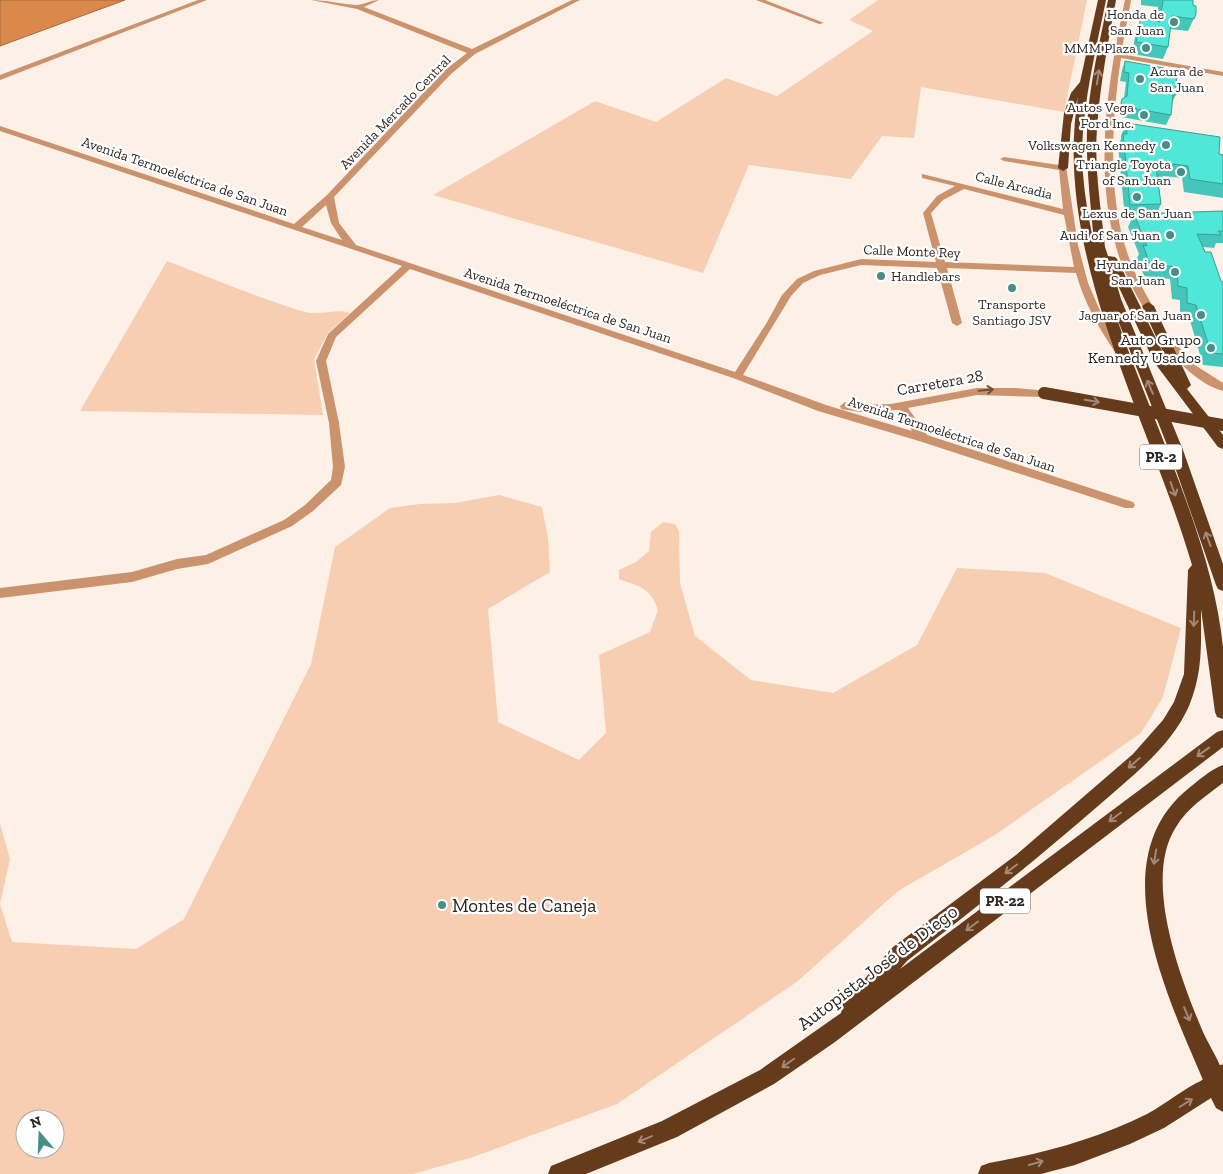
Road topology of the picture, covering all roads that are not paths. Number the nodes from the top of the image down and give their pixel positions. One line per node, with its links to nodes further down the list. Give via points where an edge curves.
1 (204, 0): 13 (street)
2 (314, 0): 8 (street)
3 (376, 0): 8 (street)
4 (577, 0): 10 (street, Avenida Mercado Central)
5 (759, 0): 9 (street)
6 (1104, 0): 14 (highway, PR-2); 23 (highway, PR-2, one-way to 6, via 1092,130)
7 (1128, 0): 11 (street)
8 (358, 8): 10 (street)
9 (821, 23)
10 (472, 52): 20 (street, Avenida Mercado Central, via 448,72)
11 (1116, 55): 12 (street); 28 (street, via 1108,131 1109,175 1127,266)
12 (1223, 74)
13 (0, 78)
14 (1086, 80): 17 (highway, via 1074,92); 30 (highway, PR-2, via 1077,170 1082,213 1093,265)
15 (0, 128): 22 (street, Avenida Termoeléctrica de San Juan)
16 (1004, 159): 17 (street)
17 (1063, 168): 21 (street)
18 (926, 176): 19 (street)
19 (962, 186): 21 (street, Calle Arcadia); 26 (street, Calle Arcadia, via 940,198 927,213)
20 (330, 197): 22 (street, Avenida Mercado Central); 24 (street, via 330,215 334,225)
21 (1068, 214): 27 (street)
22 (295, 228): 24 (street, Avenida Termoeléctrica de San Juan)
23 (1100, 247): 35 (highway, via 1110,256 1160,362); 42 (highway, PR-2, one-way to 23, via 1176,450 1115,299)
24 (360, 250): 25 (street, Avenida Termoeléctrica de San Juan)
25 (408, 266): 31 (street, Avenida Termoeléctrica de San Juan); 43 (street, via 332,336 321,361 339,467 337,482 309,508 288,523 208,559 132,577)
26 (940, 266): 27 (street, Calle Monte Rey); 29 (street, Calle Arcadia); 31 (street, Calle Monte Rey, via 861,262 817,273 800,281 787,295)
27 (1080, 270): 30 (street, via 1098,318)
28 (1148, 306): 32 (street, via 1178,355 1202,376); 35 (highway)
29 (957, 323)
30 (1126, 361): 41 (highway, PR-2, one-way to 41)
31 (737, 376): 33 (street, Avenida Termoeléctrica de San Juan)
32 (1223, 388)
33 (784, 392): 36 (street, Carretera 28, via 860,410); 38 (street, Avenida Termoeléctrica de San Juan, via 822,408)
34 (1044, 393): 36 (street, Carretera 28, one-way to 34, via 965,392 999,389); 37 (highway, one-way to 37, bridge)
35 (1191, 403): 39 (highway)
36 (902, 405): 38 (street)
37 (1223, 425)
38 (923, 438): 40 (street, Avenida Termoeléctrica de San Juan)
39 (1223, 444)
40 (1129, 505)
41 (1196, 553): 44 (highway, PR-2, via 1209,605); 47 (highway, one-way to 47, via 1192,674 1169,725 1139,759 1022,861 900,954)
42 (1223, 585)
43 (0, 594)
44 (1223, 712)
45 (1223, 737): 47 (highway, Autopista José de Diego / PR-22, one-way to 47)
46 (1223, 774): 49 (highway, one-way to 49, via 1187,800 1165,826 1157,846 1154,868 1157,924)
47 (828, 1035): 50 (highway, Autopista José de Diego / PR-22, one-way to 50, via 767,1077 668,1129)
48 (1223, 1074): 49 (highway, bridge)
49 (1214, 1095): 51 (highway, one-way to 49, via 1085,1150)
50 (559, 1174)
51 (989, 1174)

